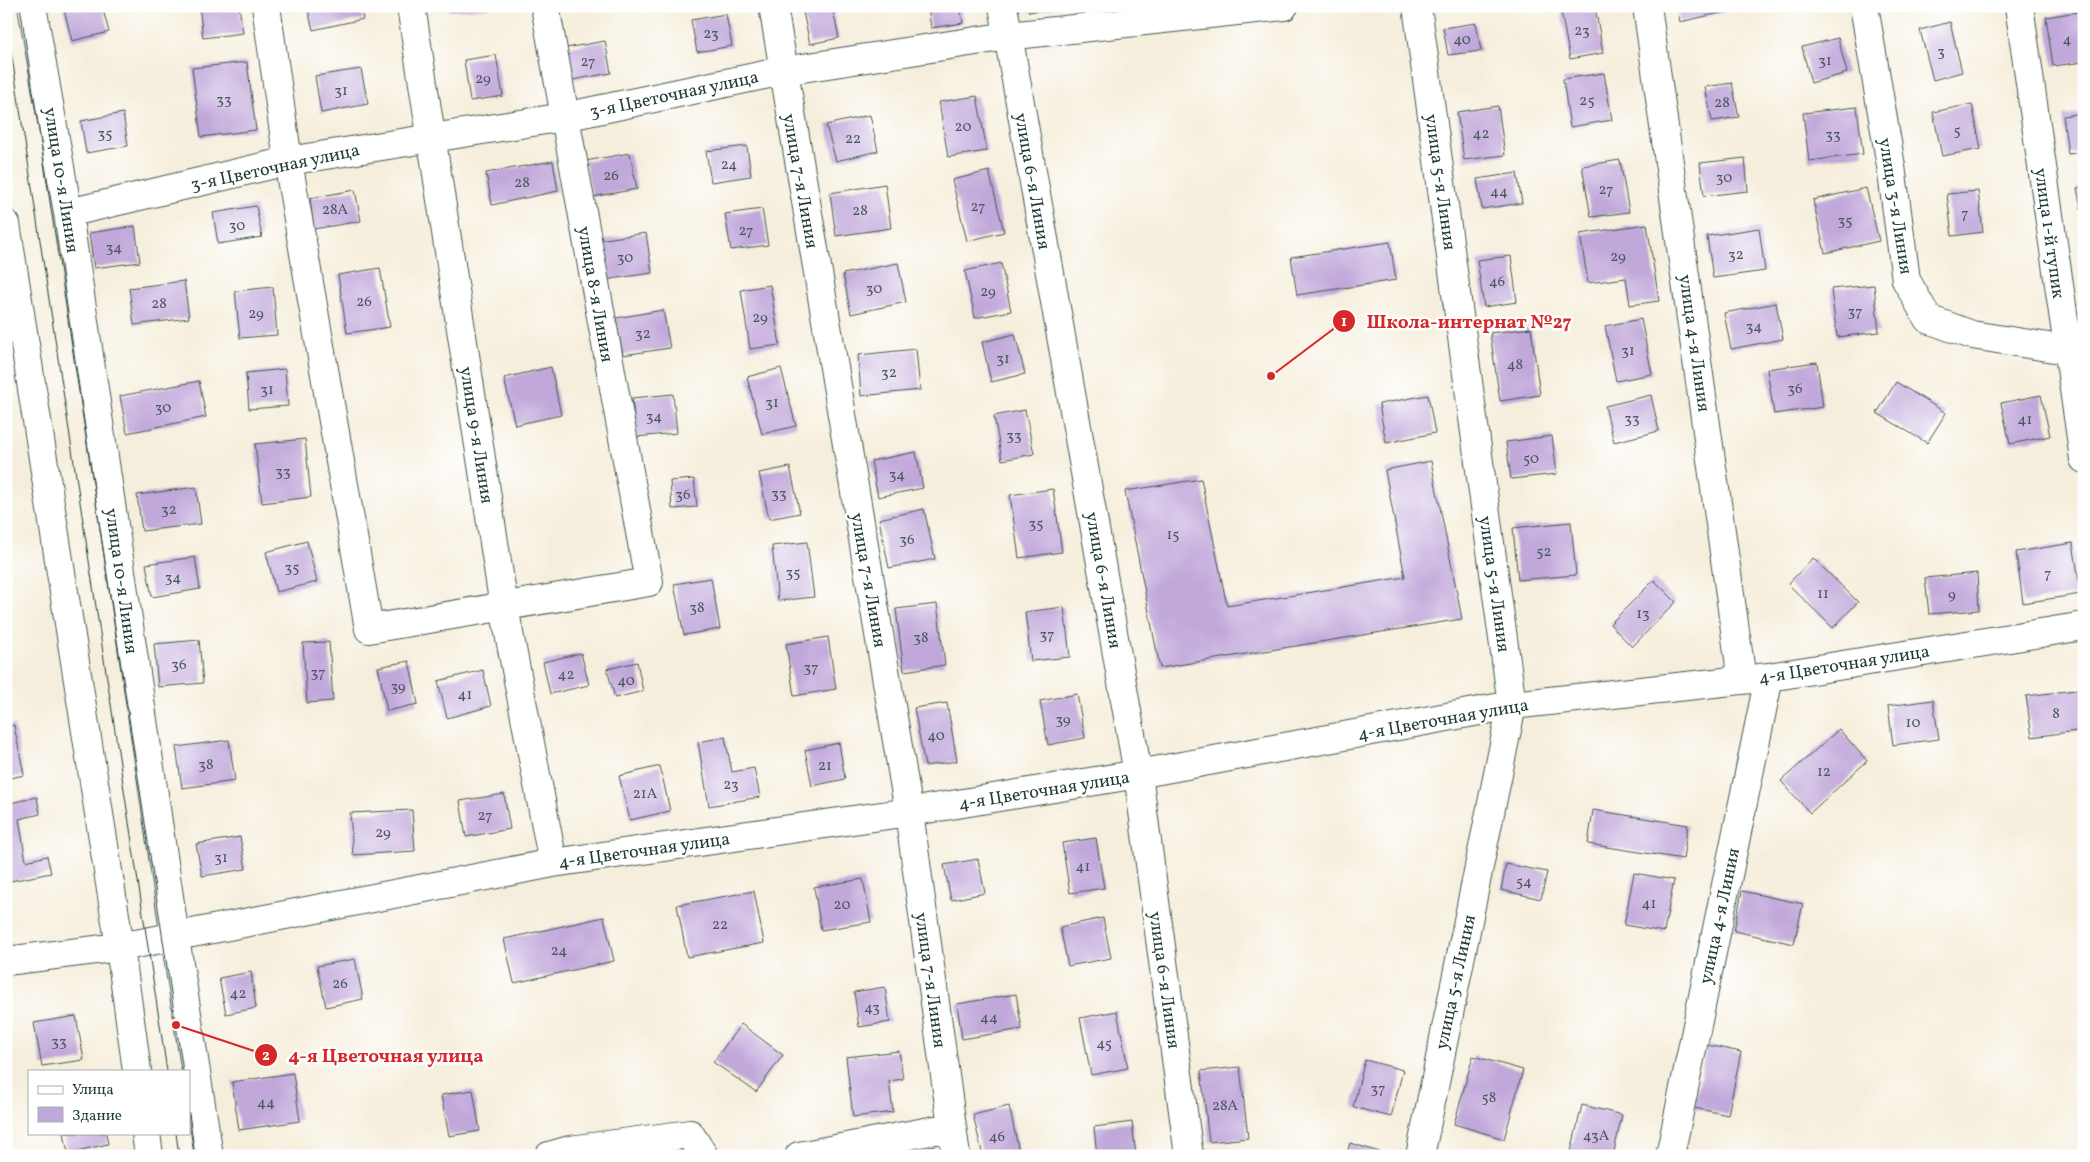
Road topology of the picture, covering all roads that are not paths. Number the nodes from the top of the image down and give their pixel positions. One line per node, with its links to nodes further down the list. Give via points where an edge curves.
1 (32, 6): 17 (street, улица 10-я Линия)
2 (266, 6): 16 (street)
3 (410, 6): 15 (street, улица 9-я Линия)
4 (545, 6): 14 (street, улица 8-я Линия)
5 (773, 6): 13 (street, улица 7-я Линия)
6 (1003, 6): 12 (street, улица 6-я Линия)
7 (1284, 6): 12 (street, 3-я Цветочная улица)
8 (1417, 6): 24 (street, улица 5-я Линия)
9 (1647, 6): 23 (street, улица 4-я Линия)
10 (1864, 6): 19 (street, улица 3-я Линия, via 1906,280 1928,319 1972,335)
11 (2019, 6): 19 (street, улица 1-й тупик)
12 (1008, 36): 13 (street, 3-я Цветочная улица); 25 (street, улица 6-я Линия)
13 (783, 71): 14 (street, 3-я Цветочная улица); 26 (street, улица 7-я Линия)
14 (564, 117): 15 (street, 3-я Цветочная улица); 21 (street, улица 8-я Линия, via 649,582)
15 (430, 138): 16 (street, 3-я Цветочная улица); 21 (street, улица 9-я Линия)
16 (288, 161): 17 (street, 3-я Цветочная улица); 21 (street, via 369,629)
17 (68, 213): 28 (street, улица 10-я Линия)
18 (6, 224): 29 (street)
19 (2075, 351): 20 (street, улица 1-й тупик)
20 (2084, 459)
21 (504, 607): 27 (street, улица 9-я Линия)
22 (2084, 626): 23 (street, 4-я Цветочная улица)
23 (1756, 678): 24 (street, 4-я Цветочная улица); 42 (street, улица 4-я Линия)
24 (1512, 705): 25 (street, 4-я Цветочная улица); 41 (street, улица 5-я Линия)
25 (1138, 774): 26 (street, 4-я Цветочная улица); 40 (street, улица 6-я Линия)
26 (909, 812): 27 (street, 4-я Цветочная улица); 32 (street, улица 7-я Линия)
27 (553, 863): 28 (street, 4-я Цветочная улица)
28 (175, 937): 29 (street, 4-я Цветочная улица); 35 (street, улица 10-я Линия)
29 (120, 947): 30 (street, 4-я Цветочная улица); 31 (street)
30 (6, 961)
31 (138, 1070)
32 (951, 1127): 38 (street); 39 (street, улица 7-я Линия)
33 (146, 1134): 34 (street)
34 (149, 1156)
35 (209, 1156)
36 (549, 1156): 37 (street, via 570,1150 690,1134)
37 (704, 1156)
38 (800, 1156)
39 (956, 1156)
40 (1189, 1156)
41 (1420, 1156)
42 (1670, 1156)

